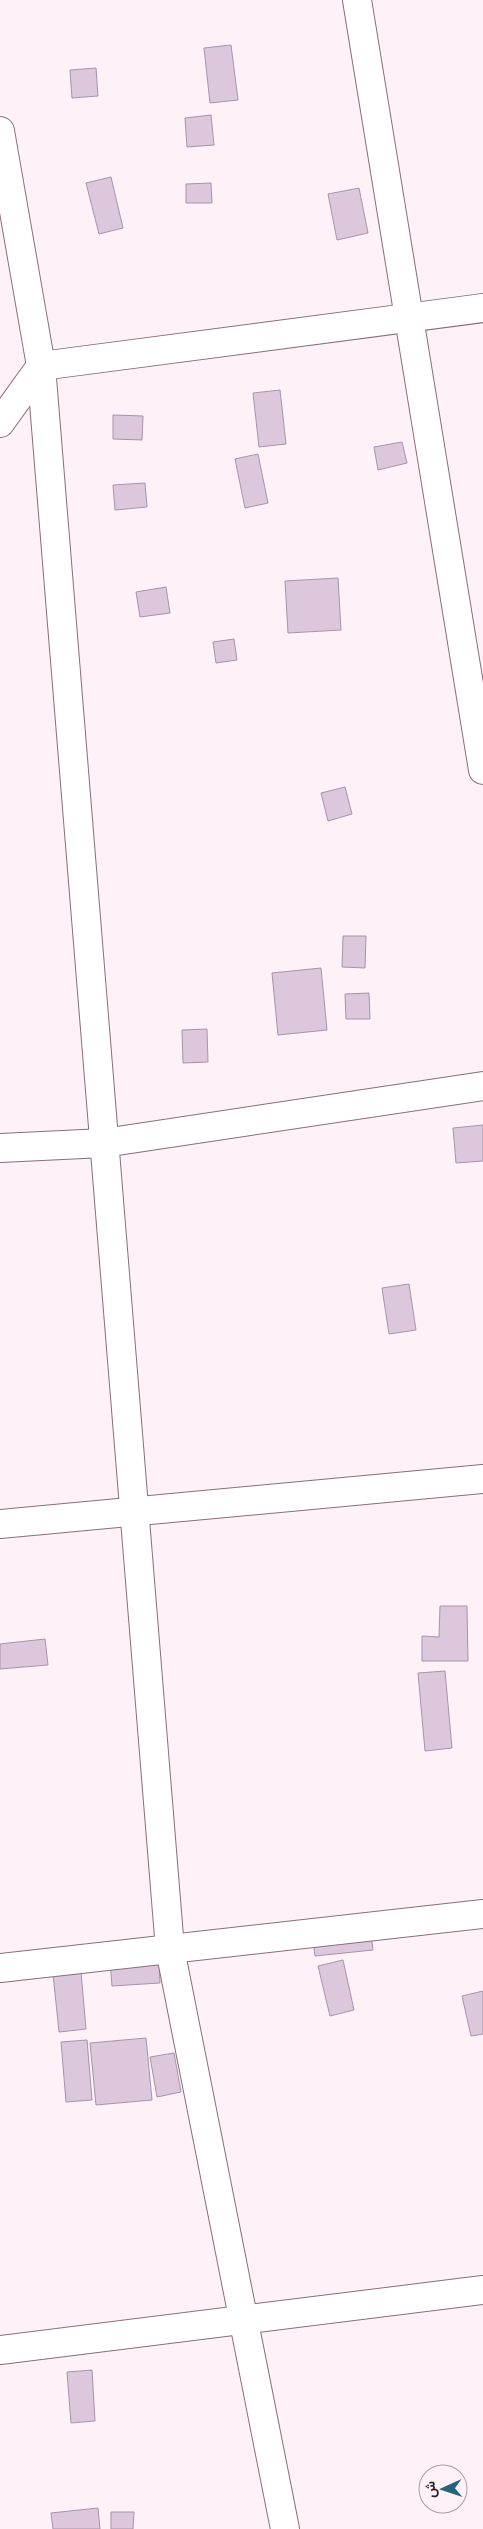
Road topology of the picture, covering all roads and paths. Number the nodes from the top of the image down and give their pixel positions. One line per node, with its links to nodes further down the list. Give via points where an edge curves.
1 (357, 0): 4 (street)
2 (0, 131): 5 (street)
3 (483, 308): 4 (street)
4 (409, 317): 5 (street); 7 (street)
5 (41, 366): 6 (street); 9 (street)
6 (0, 423)
7 (483, 770)
8 (483, 1086): 9 (street)
9 (104, 1144): 10 (street); 12 (street)
10 (0, 1148)
11 (483, 1479): 12 (street)
12 (134, 1512): 13 (street); 15 (street)
13 (0, 1524)
14 (483, 1914): 15 (street)
15 (170, 1949): 16 (street); 18 (street)
16 (0, 1968)
17 (483, 2290): 18 (street)
18 (244, 2320): 19 (street); 20 (street)
19 (0, 2350)
20 (285, 2529)

